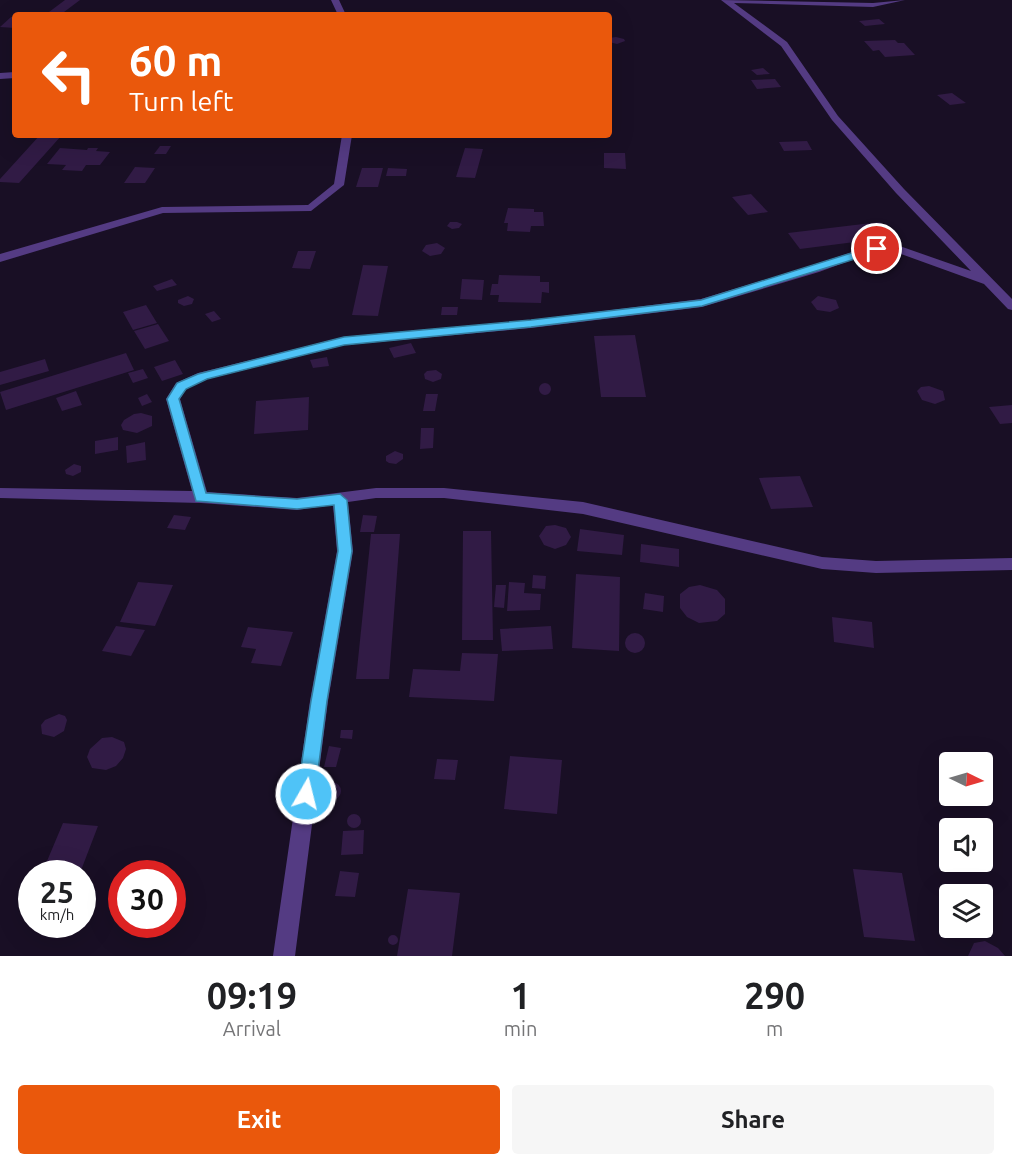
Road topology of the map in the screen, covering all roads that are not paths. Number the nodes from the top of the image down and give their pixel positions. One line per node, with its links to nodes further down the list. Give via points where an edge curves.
1 (726, 0): 2 (street, via 873,5); 5 (street, via 784,45 835,118)
2 (901, 0)
3 (347, 138): 4 (street, via 339,185 311,208 162,210)
4 (0, 258)
5 (987, 281): 6 (street); 8 (street, via 891,246 702,303 344,341 203,376 181,386 173,399)
6 (1012, 306)
7 (0, 493): 8 (street)
8 (201, 497): 9 (street, via 297,504)
9 (340, 500): 10 (street, via 403,492 536,501 584,508 822,563 876,567); 11 (street, via 345,551 319,701)
10 (1012, 564)
11 (284, 956)

